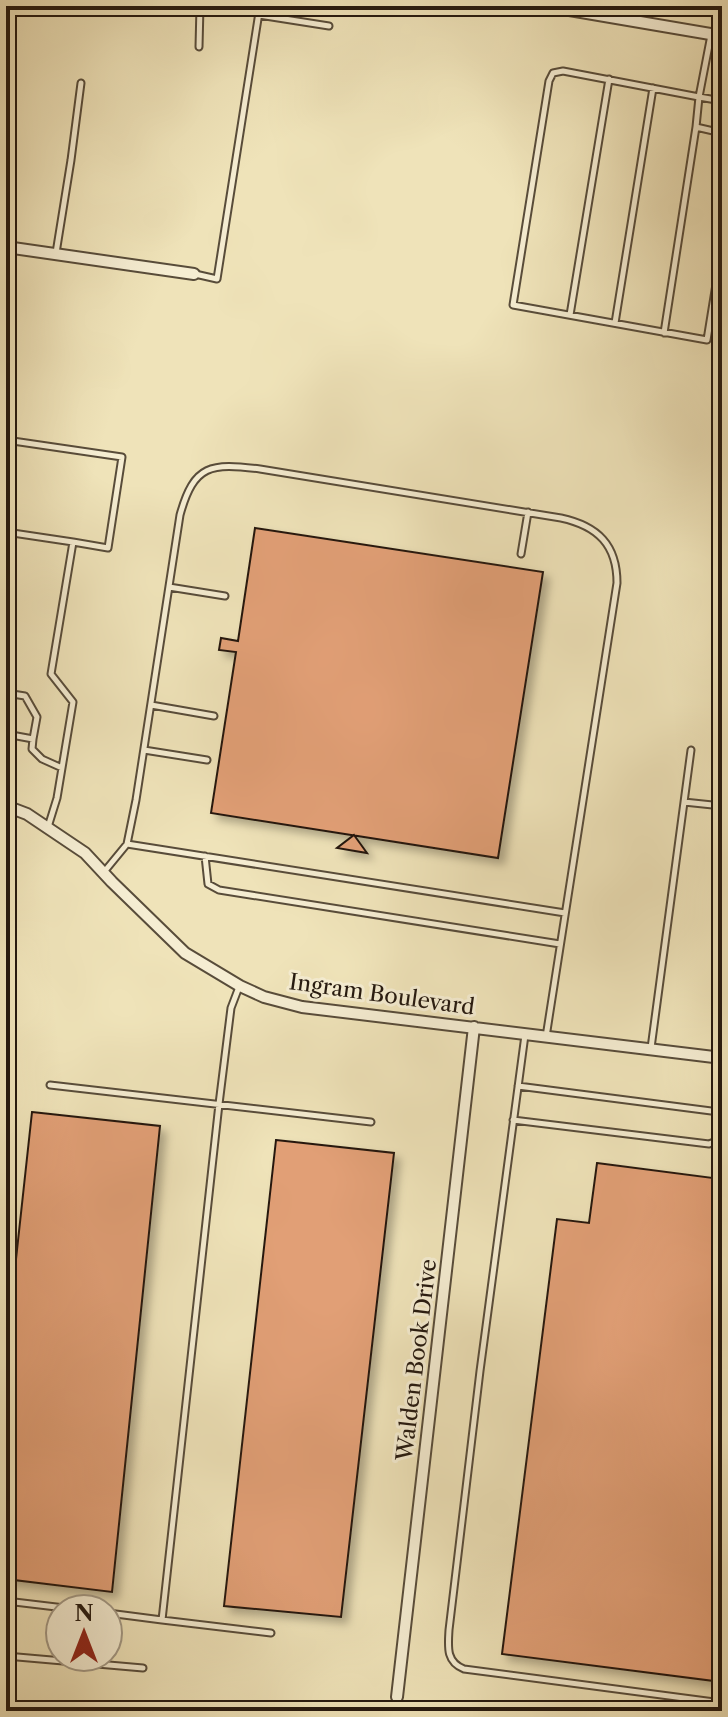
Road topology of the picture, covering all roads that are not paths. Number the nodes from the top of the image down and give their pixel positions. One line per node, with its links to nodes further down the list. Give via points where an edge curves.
1 (200, 6): 8 (lane)
2 (260, 6): 5 (lane)
3 (546, 6): 4 (street)
4 (592, 10): 7 (street)
5 (259, 15): 6 (lane); 19 (lane, via 217,279)
6 (329, 26)
7 (716, 35): 12 (lane)
8 (199, 47)
9 (609, 79): 11 (lane); 20 (lane); 20 (lane, via 563,71 553,73 549,81 513,305)
10 (81, 83): 18 (lane)
11 (653, 88): 12 (lane); 21 (lane)
12 (699, 97): 13 (lane); 14 (lane)
13 (722, 101)
14 (696, 127): 15 (lane); 22 (lane)
15 (722, 133)
16 (6, 247): 18 (street)
17 (722, 247): 22 (lane, via 707,340)
18 (55, 254): 19 (street)
19 (194, 274)
20 (570, 315): 21 (lane)
21 (615, 323): 22 (lane)
22 (664, 333)
23 (6, 440): 26 (lane, via 122,457 108,548)
24 (528, 512): 27 (lane); 28 (lane, via 260,469 218,467 201,474 189,488); 46 (lane, via 591,528 609,548 617,573)
25 (6, 532): 26 (lane)
26 (73, 542): 38 (lane, via 51,674 73,702)
27 (521, 554)
28 (169, 587): 29 (lane); 31 (lane)
29 (225, 596)
30 (6, 693): 34 (lane, via 25,696 37,717)
31 (151, 705): 32 (lane); 35 (lane)
32 (214, 716)
33 (6, 734): 34 (lane)
34 (33, 739): 38 (lane, via 32,749)
35 (144, 750): 37 (lane); 43 (lane)
36 (691, 750): 39 (lane)
37 (207, 760)
38 (62, 768): 42 (lane)
39 (684, 802): 41 (lane); 52 (lane)
40 (6, 806): 42 (street, Ingram Boulevard)
41 (722, 806)
42 (47, 828): 45 (street, Ingram Boulevard, via 85,853)
43 (127, 844): 44 (lane); 45 (lane)
44 (205, 856): 46 (lane); 47 (lane, via 208,884 219,890)
45 (103, 873): 48 (street, Ingram Boulevard, via 185,953)
46 (565, 913): 47 (lane)
47 (560, 944): 51 (lane)
48 (240, 986): 49 (street, Ingram Boulevard, via 302,1007); 57 (lane, via 231,1008)
49 (474, 1027): 50 (street, Ingram Boulevard); 68 (street, Walden Book Drive)
50 (525, 1034): 51 (street, Ingram Boulevard); 55 (lane)
51 (546, 1037): 52 (street, Ingram Boulevard)
52 (651, 1049): 53 (street, Ingram Boulevard)
53 (722, 1058)
54 (50, 1085): 57 (lane)
55 (518, 1086): 58 (lane); 59 (lane)
56 (722, 1100): 58 (lane)
57 (219, 1104): 60 (lane); 64 (lane)
58 (719, 1112): 59 (lane, via 716,1139 709,1144)
59 (513, 1120): 69 (lane, via 456,1569 450,1657 464,1669)
60 (371, 1122)
61 (6, 1601): 62 (lane)
62 (44, 1606)
63 (124, 1615): 64 (lane)
64 (162, 1620): 65 (lane)
65 (271, 1633)
66 (6, 1656): 67 (lane)
67 (143, 1668)
68 (397, 1697): 72 (lane)
69 (722, 1703)
70 (305, 1711): 71 (lane)
71 (321, 1711)
72 (395, 1711)

